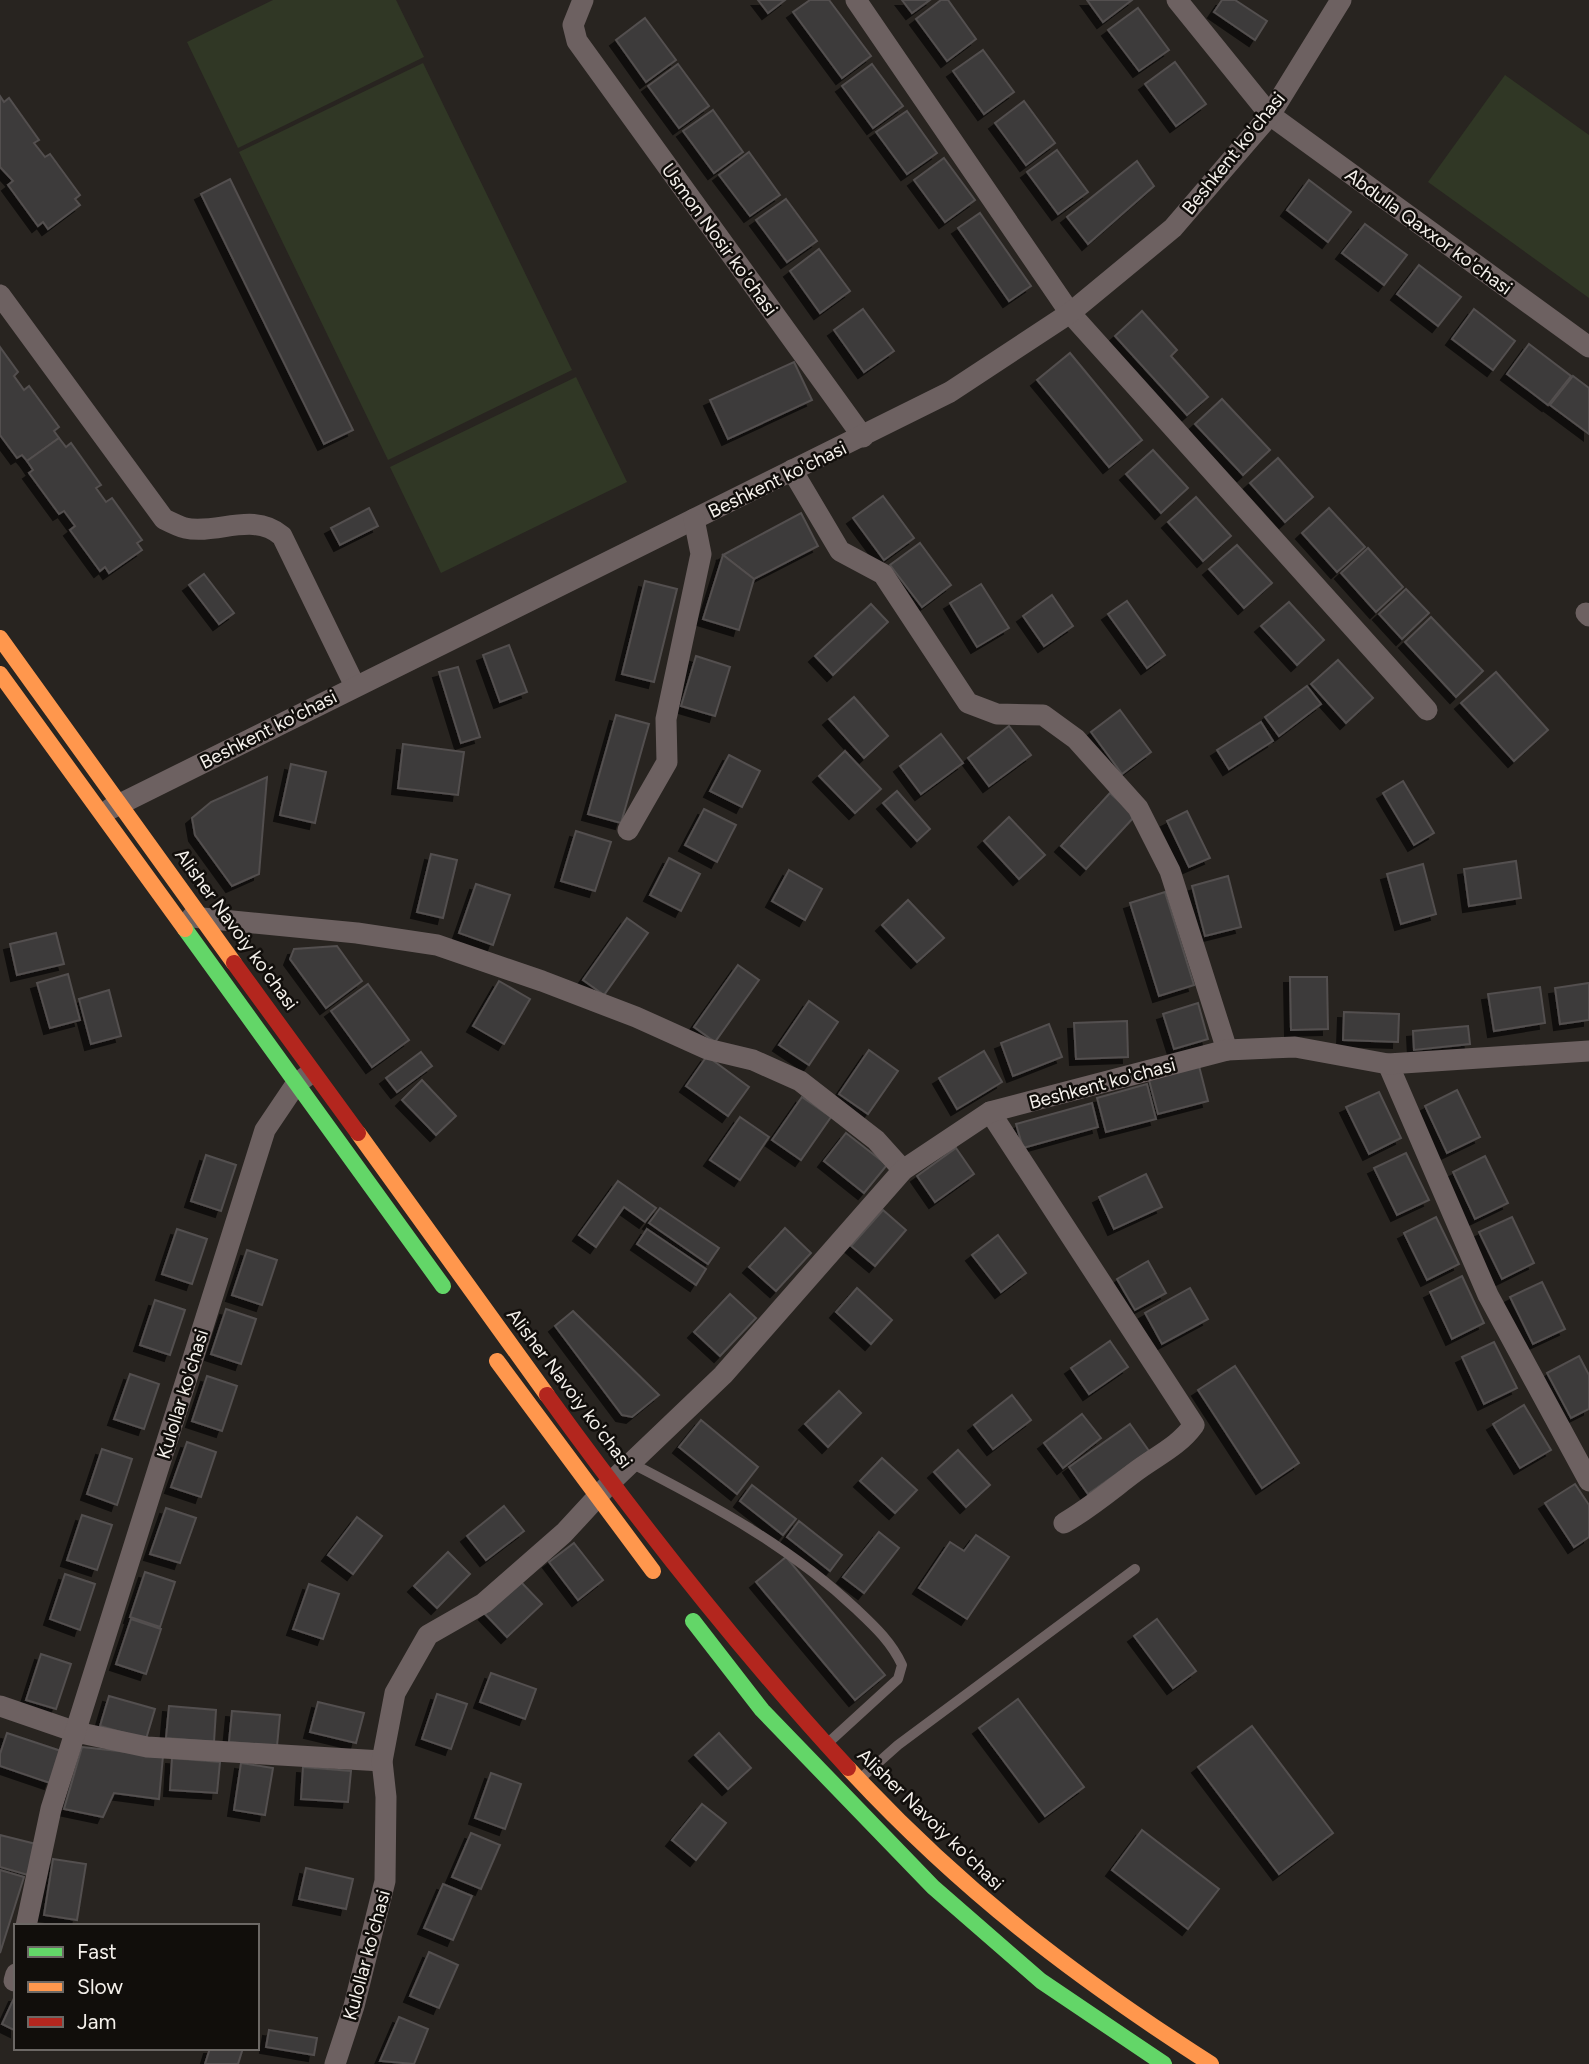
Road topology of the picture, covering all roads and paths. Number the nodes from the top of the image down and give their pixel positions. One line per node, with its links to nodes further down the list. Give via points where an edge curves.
1 (583, 0): 9 (street, Usmon Nosir ko'chasi, via 572,25 577,41)
2 (856, 0): 7 (street)
3 (1177, 0): 5 (street, Abdulla Qaxxor ko'chasi)
4 (1341, 0): 5 (street, Beshkent ko'chasi)
5 (1269, 114): 7 (street, Beshkent ko'chasi, via 1173,228); 8 (street, Abdulla Qaxxor ko'chasi)
6 (0, 295): 14 (street, via 164,519 186,528 254,524 274,528 282,536)
7 (1070, 313): 9 (street, Beshkent ko'chasi, via 950,392); 15 (street)
8 (1589, 347)
9 (863, 437): 10 (street, Beshkent ko'chasi)
10 (792, 470): 11 (street, Beshkent ko'chasi); 20 (street, via 840,551 883,574 968,703 997,714 1043,715 1076,739 1138,808 1170,871)
11 (694, 520): 14 (street, Beshkent ko'chasi); 17 (street, via 701,554 666,719 667,762)
12 (0, 638): 16 (main road, Alisher Navoiy ko'chasi)
13 (0, 674): 16 (main road, Alisher Navoiy ko'chasi)
14 (355, 686): 16 (street, Beshkent ko'chasi)
15 (1427, 710)
16 (110, 809): 18 (main road, Alisher Navoiy ko'chasi); 19 (main road, Alisher Navoiy ko'chasi)
17 (628, 830)
18 (174, 916): 19 (street); 24 (main road, Alisher Navoiy ko'chasi)
19 (202, 917): 23 (main road, Alisher Navoiy ko'chasi); 26 (street, via 437,946 542,981 707,1049 753,1060 800,1081 876,1140)
20 (1227, 1050): 22 (street, Beshkent ko'chasi, via 1295,1047); 25 (street, Beshkent ko'chasi)
21 (1589, 1051): 22 (street, Beshkent ko'chasi)
22 (1388, 1064): 30 (street, via 1488,1295)
23 (313, 1072): 24 (street, Kulollar ko'chasi); 31 (main road, Alisher Navoiy ko'chasi)
24 (296, 1084): 27 (main road, Alisher Navoiy ko'chasi); 37 (street, Kulollar ko'chasi, via 265,1130)
25 (990, 1112): 26 (street, Beshkent ko'chasi); 32 (street, via 1194,1425 1182,1441)
26 (903, 1170): 29 (street, Beshkent ko'chasi, via 723,1375)
27 (454, 1301)
28 (485, 1344): 31 (main road, Alisher Navoiy ko'chasi)
29 (631, 1464): 31 (street, Kulollar ko'chasi); 38 (lane, via 710,1503 775,1543 837,1591 897,1654 902,1665 898,1679)
30 (1589, 1481)
31 (605, 1489): 34 (main road, Alisher Navoiy ko'chasi); 38 (main road, Alisher Navoiy ko'chasi); 39 (street, Kulollar ko'chasi, via 564,1533 484,1603 428,1635 395,1693)
32 (1064, 1523)
33 (1135, 1569): 40 (lane, via 898,1745)
34 (663, 1583)
35 (679, 1604): 43 (main road, via 762,1710)
36 (0, 1706): 37 (street)
37 (76, 1732): 39 (street, via 147,1747); 42 (street, Kulollar ko'chasi, via 51,1809)
38 (826, 1746): 40 (main road, Alisher Navoiy ko'chasi)
39 (382, 1761): 44 (street, Kulollar ko'chasi, via 385,1881)
40 (858, 1780): 41 (main road, Alisher Navoiy ko'chasi)
41 (992, 1907): 43 (main road); 46 (main road, Alisher Navoiy ko'chasi, via 1128,2010)
42 (26, 1924)
43 (975, 1925): 45 (main road, via 1041,1981)
44 (335, 2064)
45 (1164, 2064)
46 (1211, 2064)

